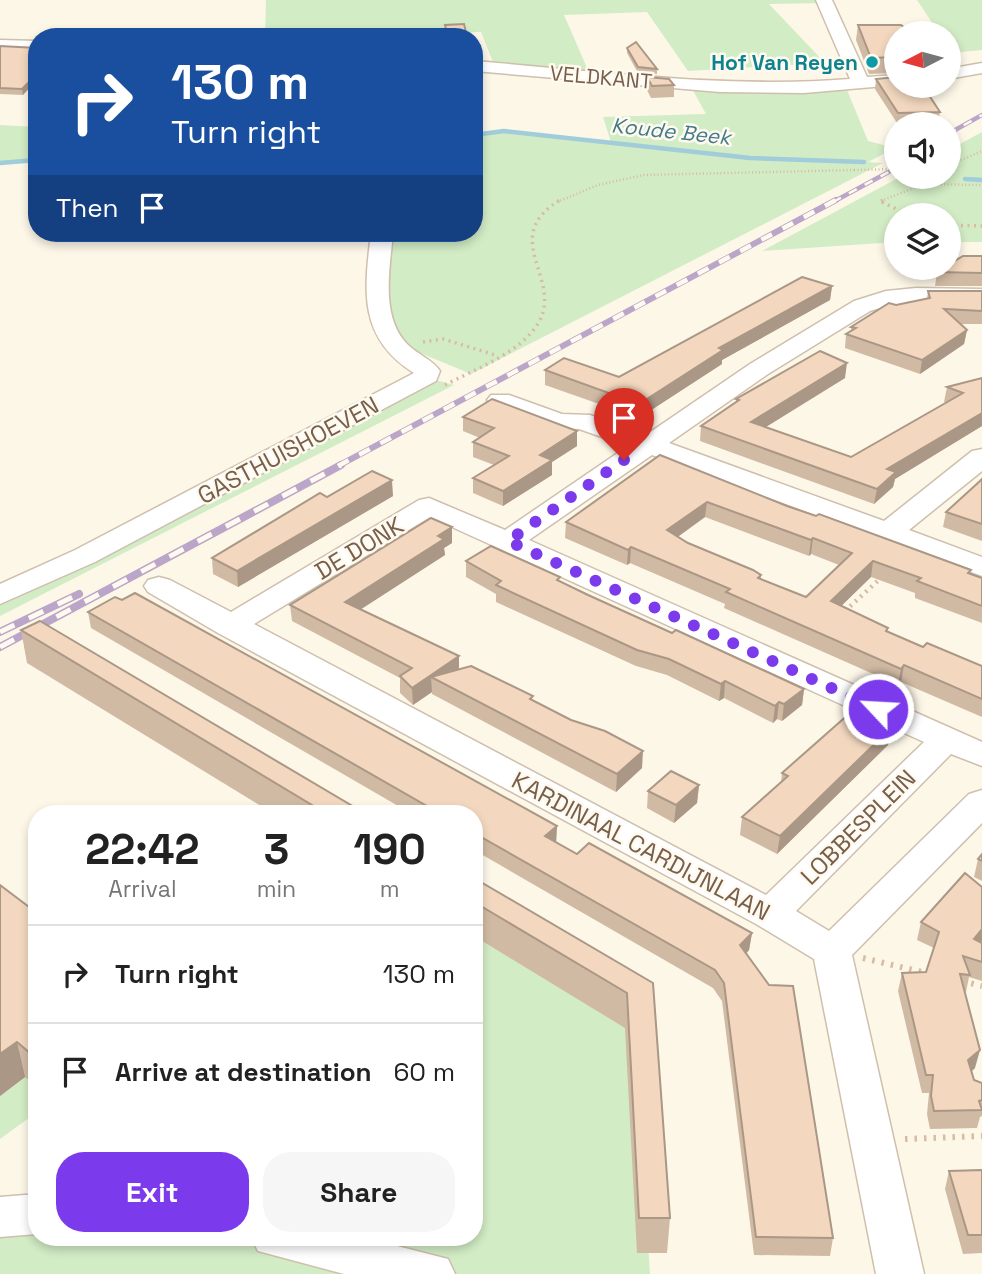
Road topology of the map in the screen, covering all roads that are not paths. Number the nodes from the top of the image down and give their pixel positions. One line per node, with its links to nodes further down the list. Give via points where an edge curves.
1 (824, 0): 8 (street)
2 (0, 45): 3 (street)
3 (28, 46)
4 (483, 67): 8 (street, VELDKANT, via 720,87)
5 (982, 68): 6 (street)
6 (961, 72)
7 (884, 81): 8 (street, VELDKANT)
8 (861, 83)
9 (381, 242): 18 (street, GASTHUISHOEVEN, via 376,301 385,331 410,362 428,371 427,376 85,556)
10 (982, 296): 12 (street, via 916,295 862,306)
11 (508, 395): 12 (street, via 559,422 581,421)
12 (647, 444): 14 (street); 15 (street)
13 (982, 457): 14 (street)
14 (889, 532): 16 (street)
15 (500, 538): 19 (street, DE DONK, via 429,506); 20 (street)
16 (982, 567)
17 (159, 586): 19 (street, KARDINAAL CARDIJNLAAN)
18 (0, 595)
19 (229, 626): 23 (street, KARDINAAL CARDIJNLAAN)
20 (946, 740): 21 (street); 23 (street, LOBBESPLEIN)
21 (982, 755)
22 (982, 802): 24 (street)
23 (770, 914): 24 (street, KARDINAAL CARDIJNLAAN)
24 (832, 951): 29 (street)
25 (28, 1215): 26 (street)
26 (0, 1217)
27 (315, 1246): 28 (street)
28 (431, 1274)
29 (900, 1274)

